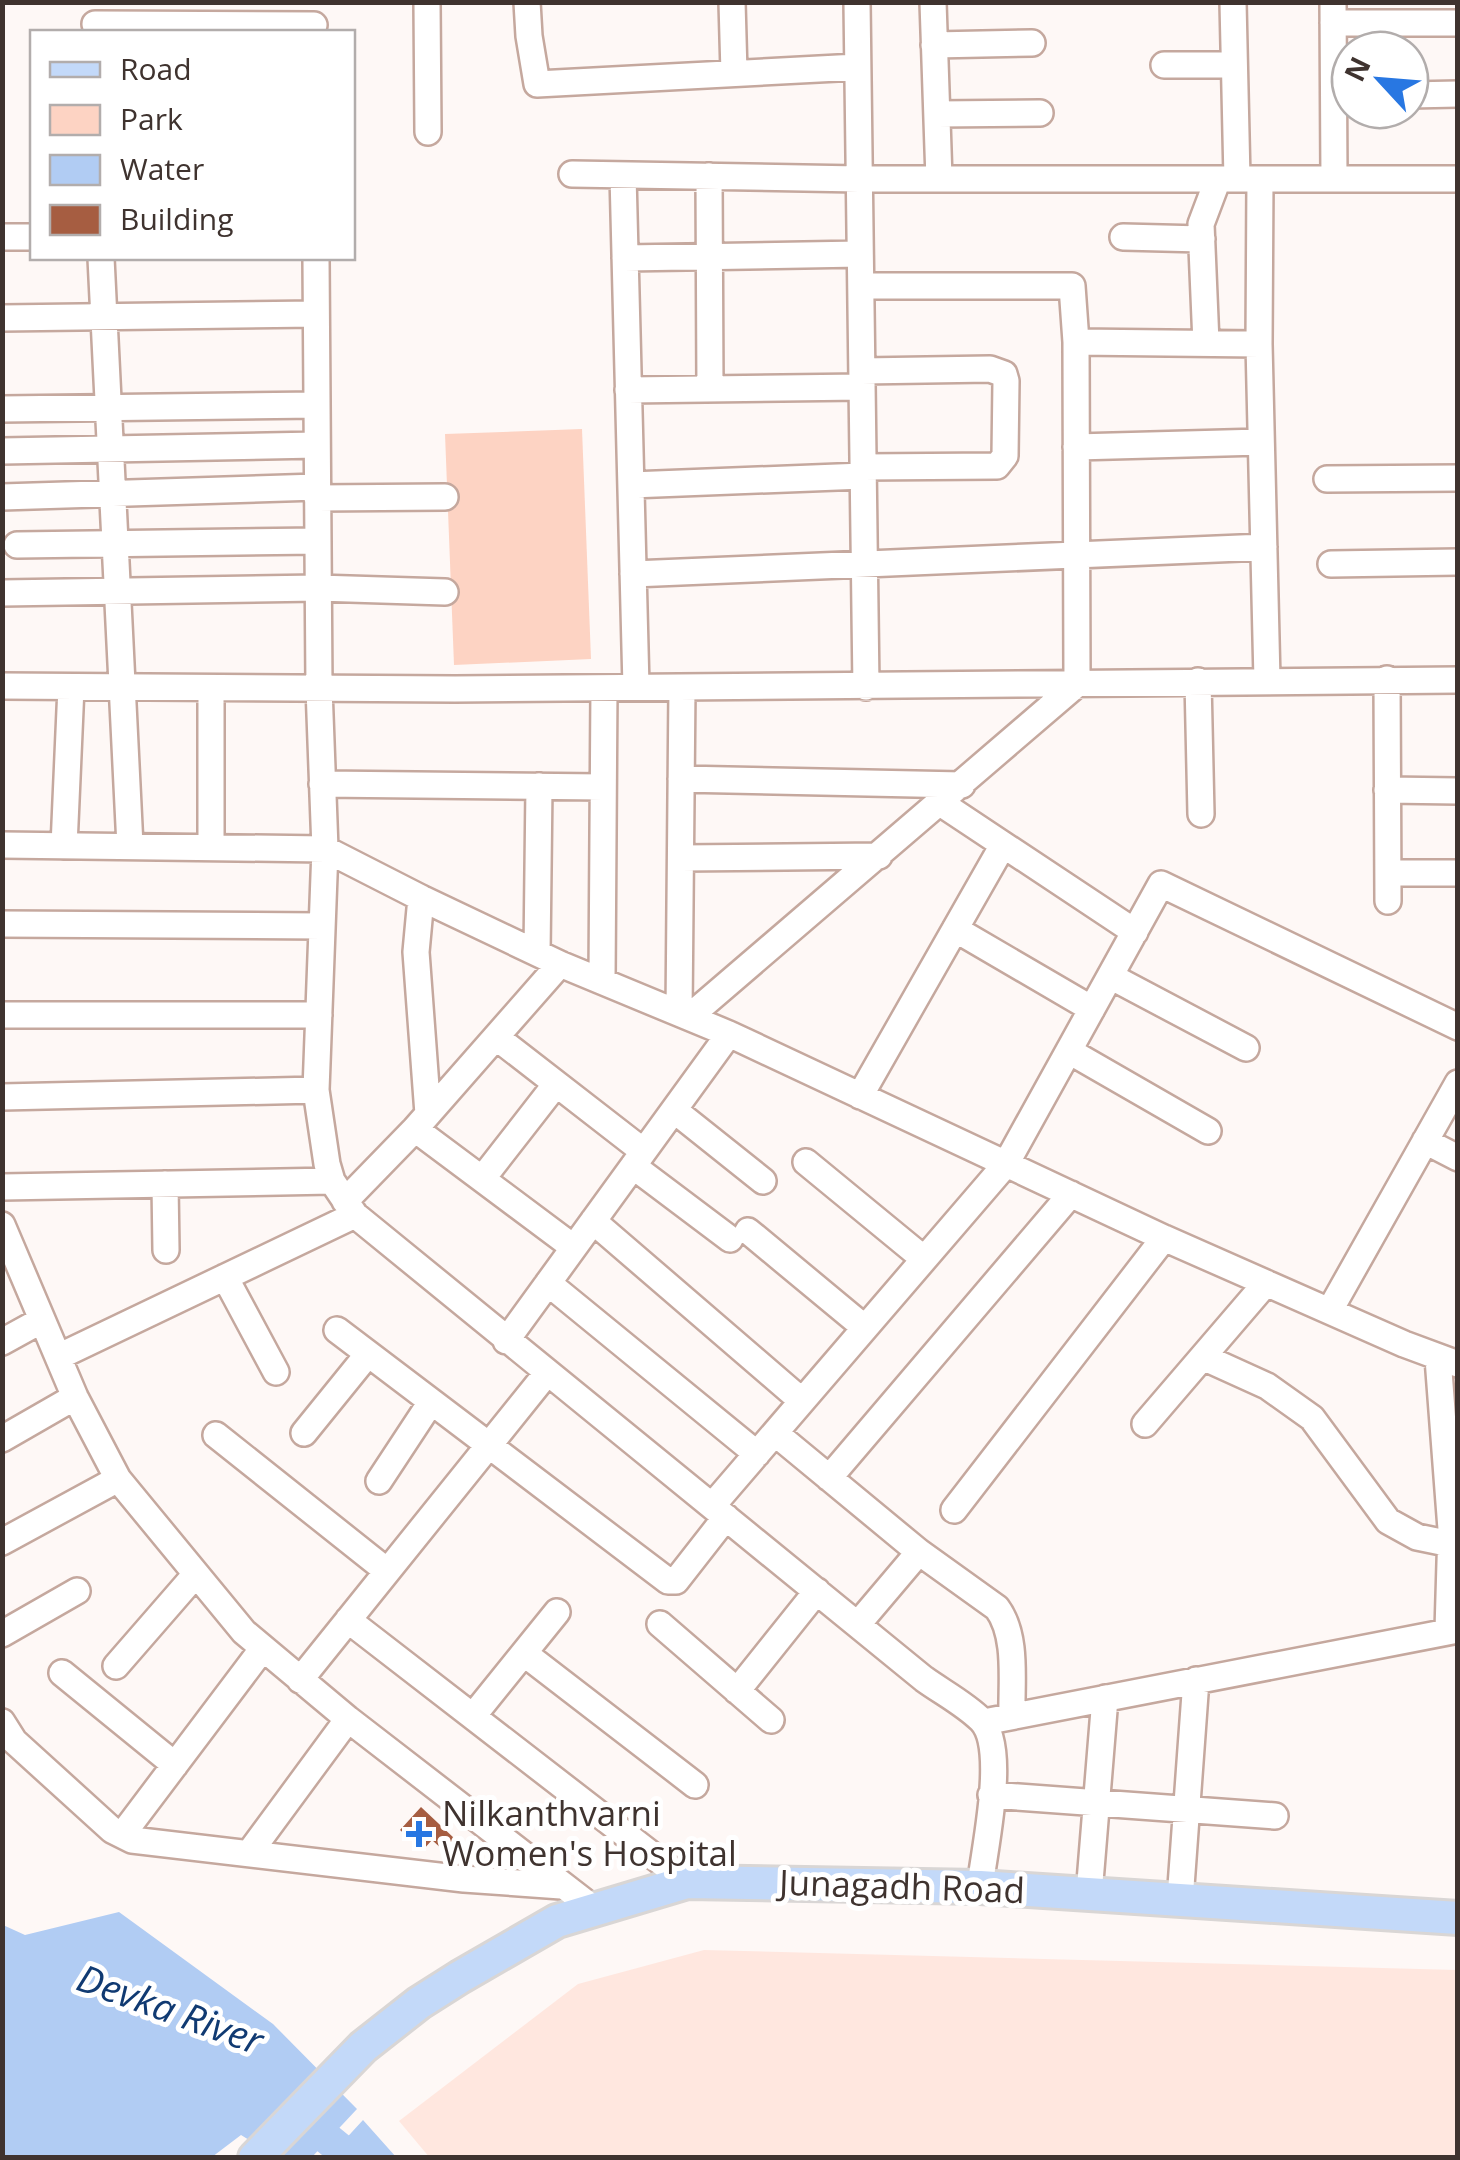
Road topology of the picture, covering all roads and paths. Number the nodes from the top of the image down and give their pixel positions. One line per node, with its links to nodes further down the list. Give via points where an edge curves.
1 (427, 2): 22 (street)
2 (528, 2): 16 (street, via 537,84)
3 (732, 2): 16 (street)
4 (856, 2): 15 (street)
5 (933, 2): 12 (street)
6 (1233, 2): 13 (street)
7 (1333, 13): 9 (street)
8 (314, 20): 10 (street)
9 (1458, 23)
10 (95, 24)
11 (1032, 43): 12 (street)
12 (934, 45): 20 (street)
13 (1234, 64): 14 (street); 29 (street)
14 (1164, 65)
15 (858, 66): 16 (street); 27 (street)
16 (734, 73)
17 (1458, 94): 18 (street)
18 (1430, 95)
19 (1040, 113): 20 (street)
20 (936, 114): 28 (street)
21 (1339, 130): 30 (street)
22 (428, 132)
23 (572, 174): 24 (street)
24 (623, 175): 25 (street); 37 (street)
25 (709, 176): 27 (street); 36 (street)
26 (1458, 178): 30 (street)
27 (859, 179): 28 (street); 35 (street)
28 (938, 179): 29 (street)
29 (1238, 179): 30 (street); 34 (street, via 1202,217); 46 (street)
30 (1334, 179)
31 (2, 237): 32 (street)
32 (30, 237)
33 (1123, 238): 34 (street)
34 (1202, 239): 45 (street)
35 (860, 254): 36 (street); 40 (street)
36 (709, 255): 37 (street); 48 (street)
37 (625, 258): 49 (street)
38 (102, 260): 42 (street)
39 (316, 260): 41 (street)
40 (861, 286): 44 (street, via 1067,284 1074,290); 47 (street)
41 (316, 314): 42 (street); 50 (street)
42 (104, 317): 43 (street); 51 (street)
43 (2, 318)
44 (1076, 342): 45 (street); 55 (street)
45 (1206, 343): 46 (street)
46 (1259, 344): 53 (street)
47 (862, 379): 48 (street); 58 (street); 58 (street, via 990,369 1006,381 1005,456 996,466)
48 (710, 389): 49 (street)
49 (628, 390): 61 (street)
50 (317, 405): 51 (street); 54 (street)
51 (108, 408): 52 (street); 57 (street)
52 (2, 409)
53 (1261, 442): 55 (street); 69 (street)
54 (318, 445): 57 (street); 62 (street)
55 (1076, 447): 70 (street)
56 (2, 450): 57 (street)
57 (111, 450): 63 (street)
58 (863, 472): 61 (street); 72 (street)
59 (1327, 478): 60 (street)
60 (1458, 478)
61 (631, 484): 74 (street)
62 (317, 492): 63 (street); 64 (street); 66 (street)
63 (113, 493): 65 (street); 67 (street)
64 (445, 496)
65 (2, 497)
66 (318, 541): 67 (street); 75 (street)
67 (116, 544): 68 (street); 76 (street)
68 (17, 545)
69 (1264, 547): 70 (street); 79 (street)
70 (1077, 555): 72 (street); 83 (street)
71 (1458, 562): 73 (street)
72 (864, 564): 74 (street); 87 (street)
73 (1332, 564)
74 (633, 574): 86 (street)
75 (318, 588): 76 (street); 77 (street); 90 (street)
76 (118, 590): 78 (street); 88 (street)
77 (445, 592)
78 (2, 593)
79 (1267, 680): 80 (street); 82 (street)
80 (1388, 680): 81 (street); 98 (street)
81 (1458, 680)
82 (1198, 681): 83 (street); 101 (street)
83 (1078, 684): 87 (street); 95 (street)
84 (2, 686): 85 (street)
85 (72, 687): 88 (street); 104 (street)
86 (636, 687): 91 (street); 92 (street)
87 (866, 687): 92 (street)
88 (122, 688): 89 (street); 105 (street)
89 (211, 688): 90 (street); 106 (street)
90 (319, 688): 91 (street); 94 (street)
91 (604, 688): 97 (street)
92 (682, 688): 93 (street)
93 (681, 779): 95 (street); 109 (street)
94 (322, 784): 96 (street); 107 (street)
95 (962, 785): 100 (street)
96 (539, 786): 97 (street); 118 (street)
97 (603, 786): 120 (street)
98 (1388, 790): 99 (street); 111 (street)
99 (1458, 790)
100 (942, 804): 102 (street); 108 (street)
101 (1201, 814)
102 (1003, 844): 116 (street); 117 (street)
103 (2, 845): 104 (street)
104 (64, 846): 105 (street)
105 (130, 846): 106 (street)
106 (210, 847): 107 (street)
107 (325, 849): 112 (street); 115 (street)
108 (880, 856): 109 (street); 124 (street)
109 (681, 858): 124 (street)
110 (1458, 873): 111 (street)
111 (1388, 874): 113 (street)
112 (421, 898): 118 (street); 136 (street)
113 (1388, 901)
114 (2, 924): 115 (street)
115 (322, 926): 123 (street)
116 (955, 929): 121 (street); 133 (street)
117 (1135, 932): 119 (street); 125 (street, via 1162,884)
118 (548, 958): 120 (street); 127 (street)
119 (1110, 976): 121 (street); 128 (street)
120 (602, 980): 124 (street)
121 (1092, 1009): 129 (street)
122 (2, 1014): 123 (street)
123 (319, 1014): 132 (street)
124 (684, 1015): 126 (street)
125 (1458, 1027)
126 (728, 1034): 133 (street); 135 (street)
127 (496, 1036): 131 (street); 136 (street)
128 (1246, 1048)
129 (1069, 1051): 137 (street); 142 (street)
130 (1458, 1083): 138 (street)
131 (556, 1084): 140 (street); 143 (street)
132 (316, 1090): 134 (street); 148 (street, via 326,1164)
133 (860, 1096): 142 (street)
134 (2, 1097)
135 (674, 1110): 140 (street); 144 (street)
136 (421, 1121): 143 (street); 148 (street)
137 (1208, 1131)
138 (1424, 1141): 139 (street); 159 (street)
139 (1458, 1158)
140 (638, 1159): 149 (street); 161 (street)
141 (806, 1162): 154 (street)
142 (1006, 1164): 147 (street); 154 (street)
143 (482, 1179): 152 (street)
144 (763, 1182)
145 (165, 1184): 146 (street); 148 (street); 153 (street)
146 (2, 1187)
147 (1071, 1194): 151 (street); 181 (street)
148 (344, 1199): 155 (street); 163 (street)
149 (593, 1221): 152 (street); 172 (street)
150 (2, 1225): 158 (street)
151 (1164, 1238): 157 (street); 184 (street)
152 (574, 1248): 156 (street)
153 (166, 1250)
154 (924, 1259): 161 (street)
155 (226, 1277): 166 (street); 169 (street)
156 (548, 1282): 163 (street); 180 (street)
157 (1266, 1283): 159 (street); 167 (street)
158 (14, 1284): 160 (street)
159 (1330, 1310): 168 (street)
160 (42, 1320): 164 (street); 166 (street)
161 (865, 1328): 172 (street)
162 (337, 1330): 165 (street)
163 (506, 1341): 170 (street)
164 (2, 1342)
165 (368, 1354): 173 (street); 175 (street)
166 (58, 1357): 171 (street)
167 (1203, 1357): 174 (street); 186 (street, via 1267,1386 1312,1418 1388,1521 1418,1537)
168 (1448, 1361): 186 (street)
169 (276, 1372)
170 (547, 1373): 179 (street); 185 (street)
171 (75, 1397): 178 (street); 182 (street)
172 (802, 1401): 176 (street)
173 (431, 1402): 179 (street); 183 (street)
174 (1145, 1424)
175 (304, 1433)
176 (775, 1434): 180 (street); 181 (street)
177 (216, 1435): 189 (street)
178 (2, 1440)
179 (488, 1446): 185 (street, via 668,1581 685,1572); 189 (street)
180 (757, 1454): 185 (street)
181 (828, 1478): 188 (street)
182 (118, 1479): 187 (street); 190 (street)
183 (380, 1481)
184 (954, 1510)
185 (719, 1511): 192 (street)
186 (1453, 1534): 197 (street)
187 (2, 1542)
188 (918, 1552): 196 (street); 208 (street, via 1005,1619)
189 (387, 1571): 194 (street)
190 (196, 1574): 199 (street); 201 (street)
191 (78, 1591): 198 (street)
192 (817, 1592): 196 (street); 205 (street)
193 (557, 1612): 200 (street)
194 (348, 1620): 203 (street); 207 (street)
195 (660, 1624): 205 (street)
196 (858, 1624): 212 (street)
197 (1453, 1630): 204 (street)
198 (2, 1634)
199 (263, 1648): 203 (street); 213 (street)
200 (525, 1654): 207 (street); 214 (street)
201 (116, 1666)
202 (62, 1673): 213 (street)
203 (300, 1680): 209 (street)
204 (1196, 1680): 206 (street); 217 (street)
205 (737, 1690): 210 (street)
206 (1104, 1698): 208 (street); 216 (street)
207 (473, 1716): 221 (street)
208 (1012, 1716): 212 (street)
209 (348, 1719): 220 (street); 222 (street)
210 (771, 1720)
211 (2, 1722): 219 (street)
212 (984, 1722): 215 (street, via 994,1749)
213 (175, 1765): 219 (street)
214 (695, 1784)
215 (991, 1795): 216 (street); 223 (street)
216 (1096, 1803): 217 (street); 224 (street)
217 (1187, 1810): 218 (street); 225 (street)
218 (1275, 1816)
219 (122, 1835): 220 (street)
220 (250, 1852): 222 (street)
221 (687, 1882): 223 (main road, Junagadh Road); 226 (main road, Junagadh Road)
222 (561, 1886): 226 (street)
223 (980, 1887): 224 (main road, Junagadh Road)
224 (1090, 1894): 225 (main road, Junagadh Road)
225 (1180, 1900): 227 (main road, Junagadh Road)
226 (594, 1909): 228 (main road, Junagadh Road, via 557,1921 420,2002 364,2047)
227 (1458, 1918)
228 (254, 2158)

